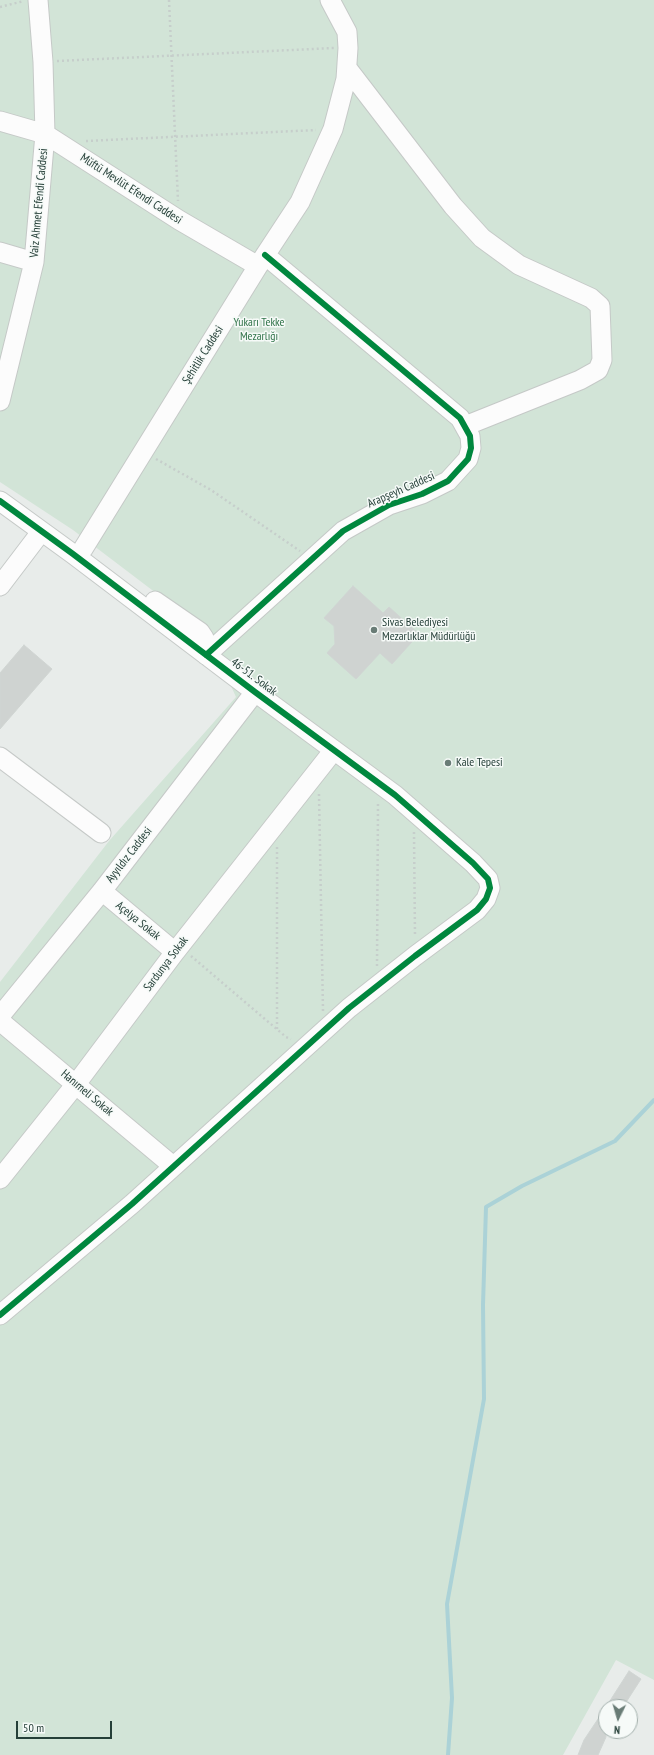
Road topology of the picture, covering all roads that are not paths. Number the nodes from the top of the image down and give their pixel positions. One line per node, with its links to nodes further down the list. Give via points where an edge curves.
1 (38, 0): 5 (street, Vaiz Ahmet Efendi Caddesi)
2 (330, 0): 3 (street, Şehitlik Caddesi, via 347,32)
3 (347, 68): 7 (street, Şehitlik Caddesi, via 333,129 300,202); 10 (street, via 453,206 482,238 519,265 592,298 600,306 602,360 598,370 580,380)
4 (0, 121): 5 (street, Müftü Mevlüt Efendi Caddesi)
5 (45, 134): 7 (street, Müftü Mevlüt Efendi Caddesi, via 179,220); 8 (street, Vaiz Ahmet Efendi Caddesi)
6 (0, 252): 8 (street)
7 (261, 261): 10 (street, Arapşeyh Caddesi, via 460,418); 14 (street, Şehitlik Caddesi)
8 (34, 262): 9 (street, Vaiz Ahmet Efendi Caddesi)
9 (0, 401)
10 (465, 426): 16 (street, Arapşeyh Caddesi, via 470,436 471,448 468,459 448,481 422,494 389,505 343,532)
11 (0, 488): 14 (street)
12 (0, 501): 13 (street, 46-51. Sokak)
13 (41, 532): 15 (street); 16 (street, 46-51. Sokak, via 74,554)
14 (83, 548): 16 (street, via 200,632 204,638)
15 (0, 586)
16 (206, 655): 17 (street, 46-51. Sokak)
17 (255, 692): 18 (street, 46-51. Sokak); 21 (street, Ayyıldız Caddesi)
18 (334, 750): 22 (street, Sardunya Sokak); 26 (street, 46-51. Sokak, via 414,812 473,863 488,879 489,894 483,904 377,986 320,1035)
19 (0, 757): 20 (street)
20 (101, 833)
21 (102, 891): 22 (street, Açelya Sokak); 23 (street, Ayyıldız Caddesi)
22 (178, 949): 25 (street, Sardunya Sokak)
23 (0, 1016)
24 (0, 1021): 25 (street, Hanımeli Sokak)
25 (76, 1084): 26 (street, Hanımeli Sokak); 27 (street, Sardunya Sokak)
26 (174, 1166): 28 (street)
27 (0, 1179)
28 (0, 1315)

